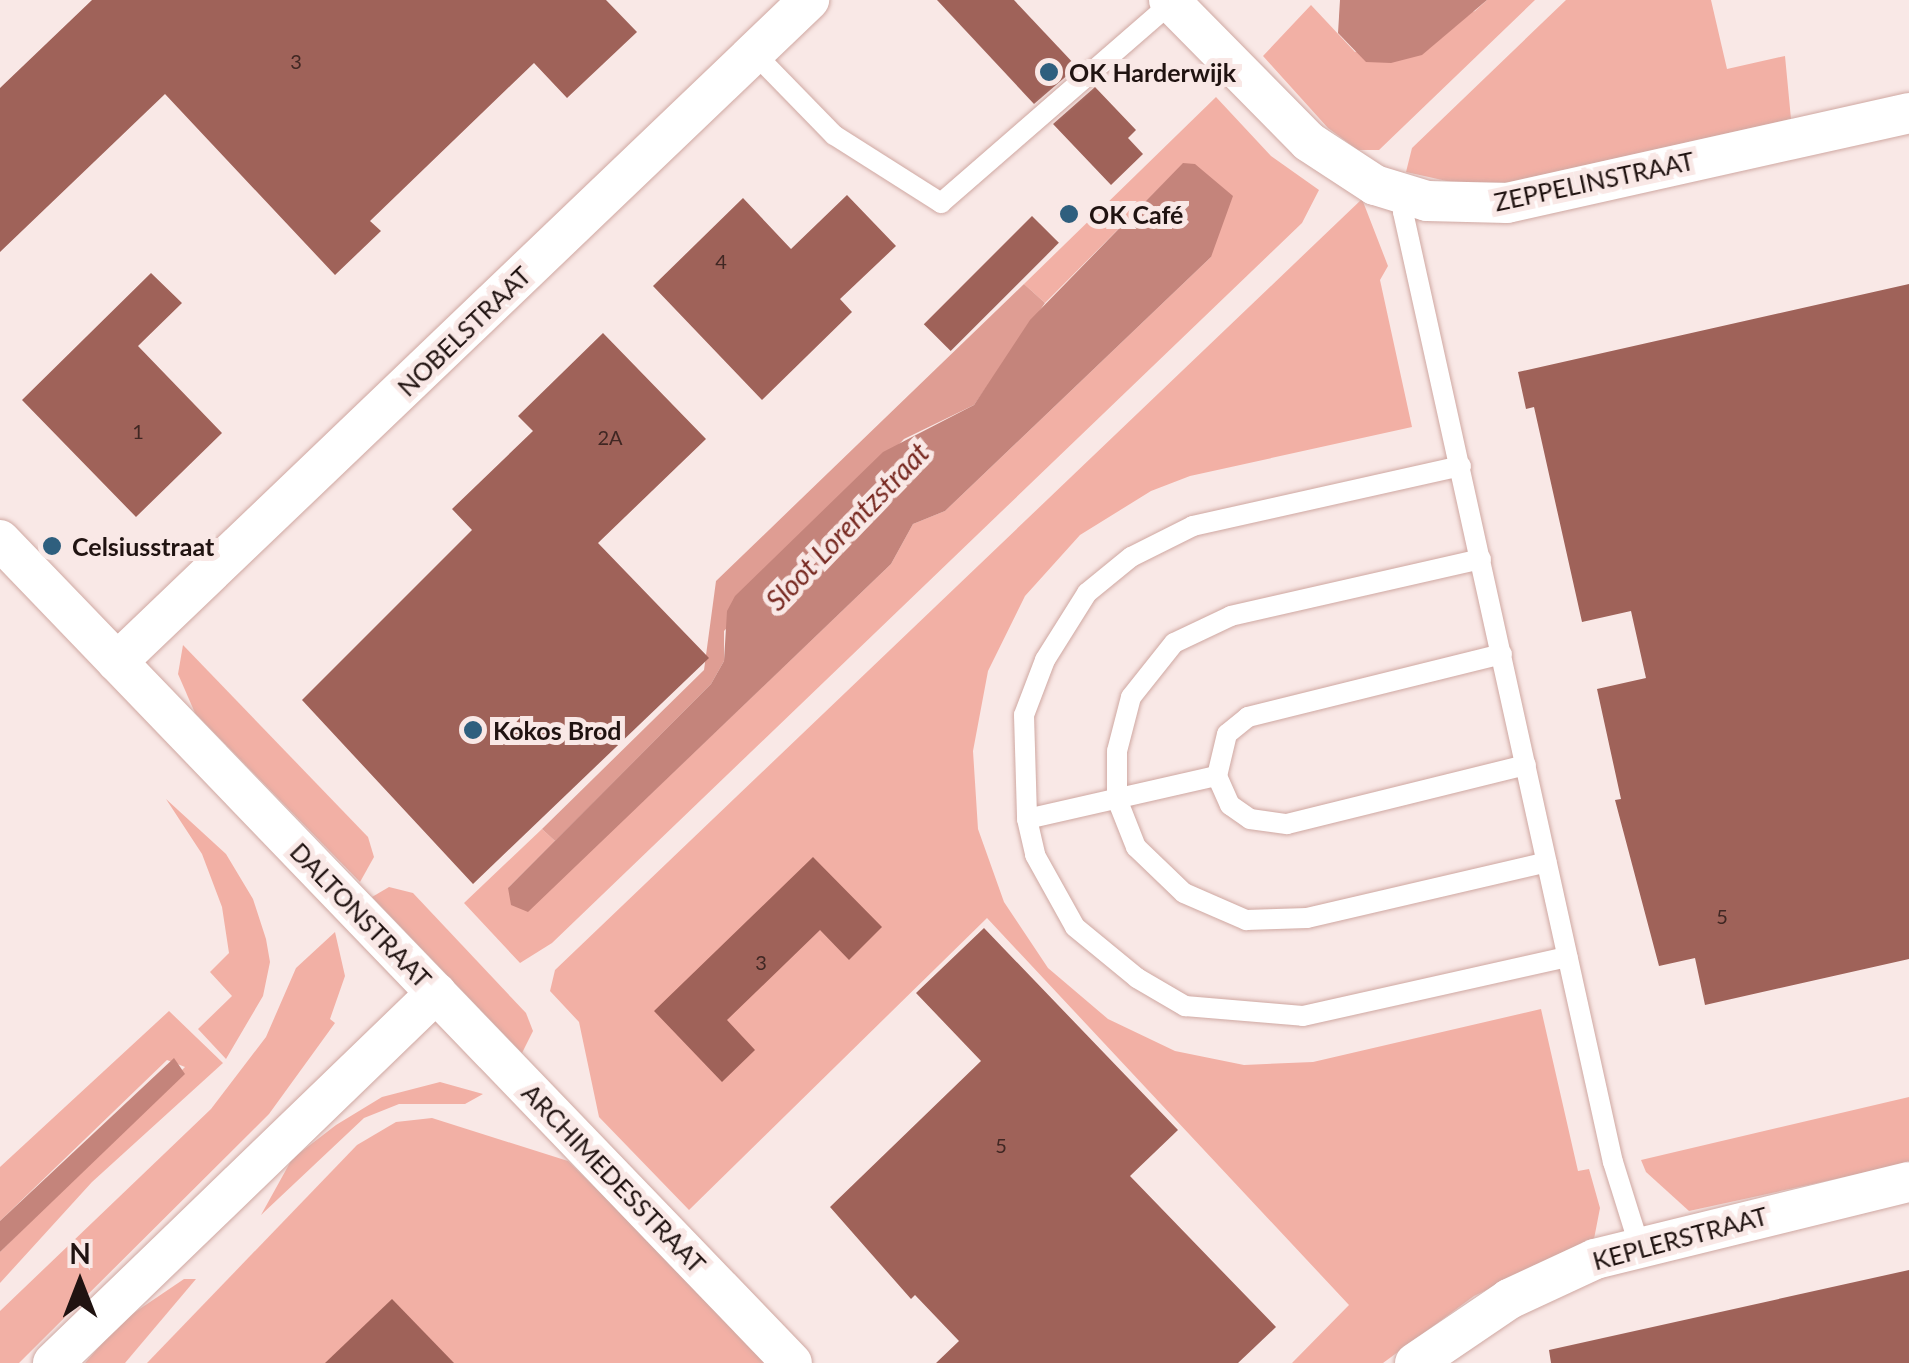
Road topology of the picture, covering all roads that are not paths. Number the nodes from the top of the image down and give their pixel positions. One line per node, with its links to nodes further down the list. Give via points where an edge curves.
1 (810, 0): 3 (street, NOBELSTRAAT)
2 (1171, 1): 3 (lane, via 941,203 834,135); 5 (street, ZEPPELINSTRAAT, via 1310,142 1375,185)
3 (754, 53): 10 (street, NOBELSTRAAT)
4 (1909, 113): 5 (street, ZEPPELINSTRAAT, via 1507,202 1466,205)
5 (1404, 194): 6 (lane)
6 (1461, 466): 8 (lane); 14 (lane, via 1193,526 1132,557 1087,592 1046,660 1024,716)
7 (0, 540): 10 (street, DALTONSTRAAT)
8 (1481, 560): 9 (lane); 13 (lane, via 1231,616 1174,643 1131,697 1117,751)
9 (1502, 654): 11 (lane); 12 (lane, via 1248,718 1227,734)
10 (117, 662): 17 (street, DALTONSTRAAT)
11 (1526, 765): 12 (lane, via 1287,824 1250,820 1230,805); 15 (lane)
12 (1218, 776): 13 (lane)
13 (1117, 799): 14 (lane); 15 (lane, via 1136,847 1184,893 1246,920 1308,918)
14 (1027, 819): 16 (lane, via 1035,855 1074,928 1185,1006 1304,1016)
15 (1548, 862): 16 (lane)
16 (1568, 957): 19 (lane)
17 (436, 993): 20 (street, DALTONSTRAAT); 21 (street, ARCHIMEDESSTRAAT)
18 (1909, 1182): 19 (street, KEPLERSTRAAT)
19 (1638, 1245): 22 (street, KEPLERSTRAAT, via 1509,1298)
20 (53, 1363)
21 (792, 1363)
22 (1415, 1363)

